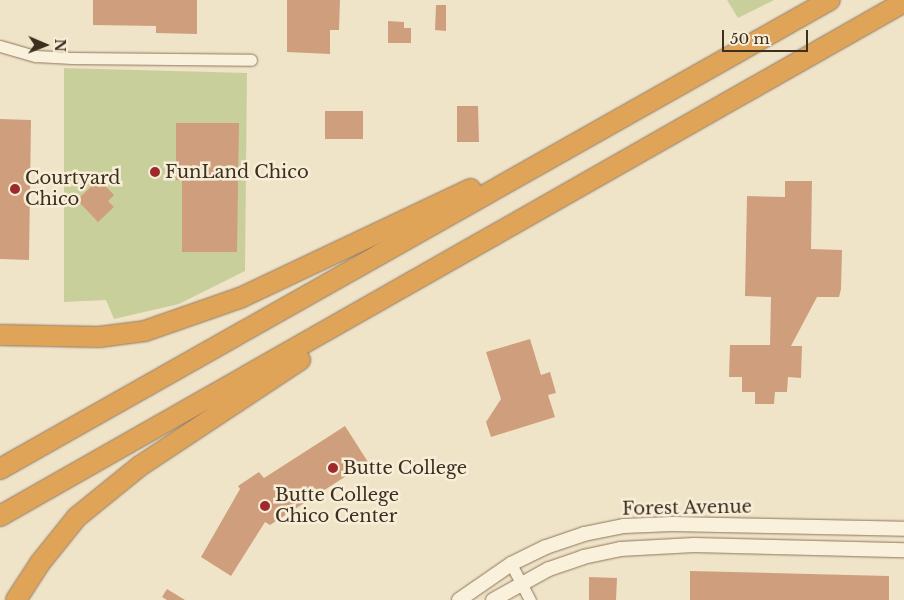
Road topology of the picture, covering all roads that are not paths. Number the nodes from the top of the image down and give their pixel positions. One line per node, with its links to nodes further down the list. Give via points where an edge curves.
1 (830, 0): 5 (highway)
2 (904, 2): 6 (highway)
3 (0, 46): 4 (street, via 36,56)
4 (251, 60)
5 (537, 166): 7 (highway, via 494,178 240,298 145,331 99,338); 8 (highway)
6 (401, 289): 9 (highway); 14 (highway, via 140,466 78,518 40,563)
7 (0, 335)
8 (0, 469)
9 (0, 516)
10 (904, 529): 12 (street, Forest Avenue, via 672,524 624,526 584,534)
11 (904, 550): 13 (street, Forest Avenue, via 652,546 583,557)
12 (511, 564): 13 (street); 15 (street, Forest Avenue)
13 (521, 582): 16 (street, Forest Avenue); 17 (street)
14 (16, 600)
15 (459, 600)
16 (493, 600)
17 (530, 600)

